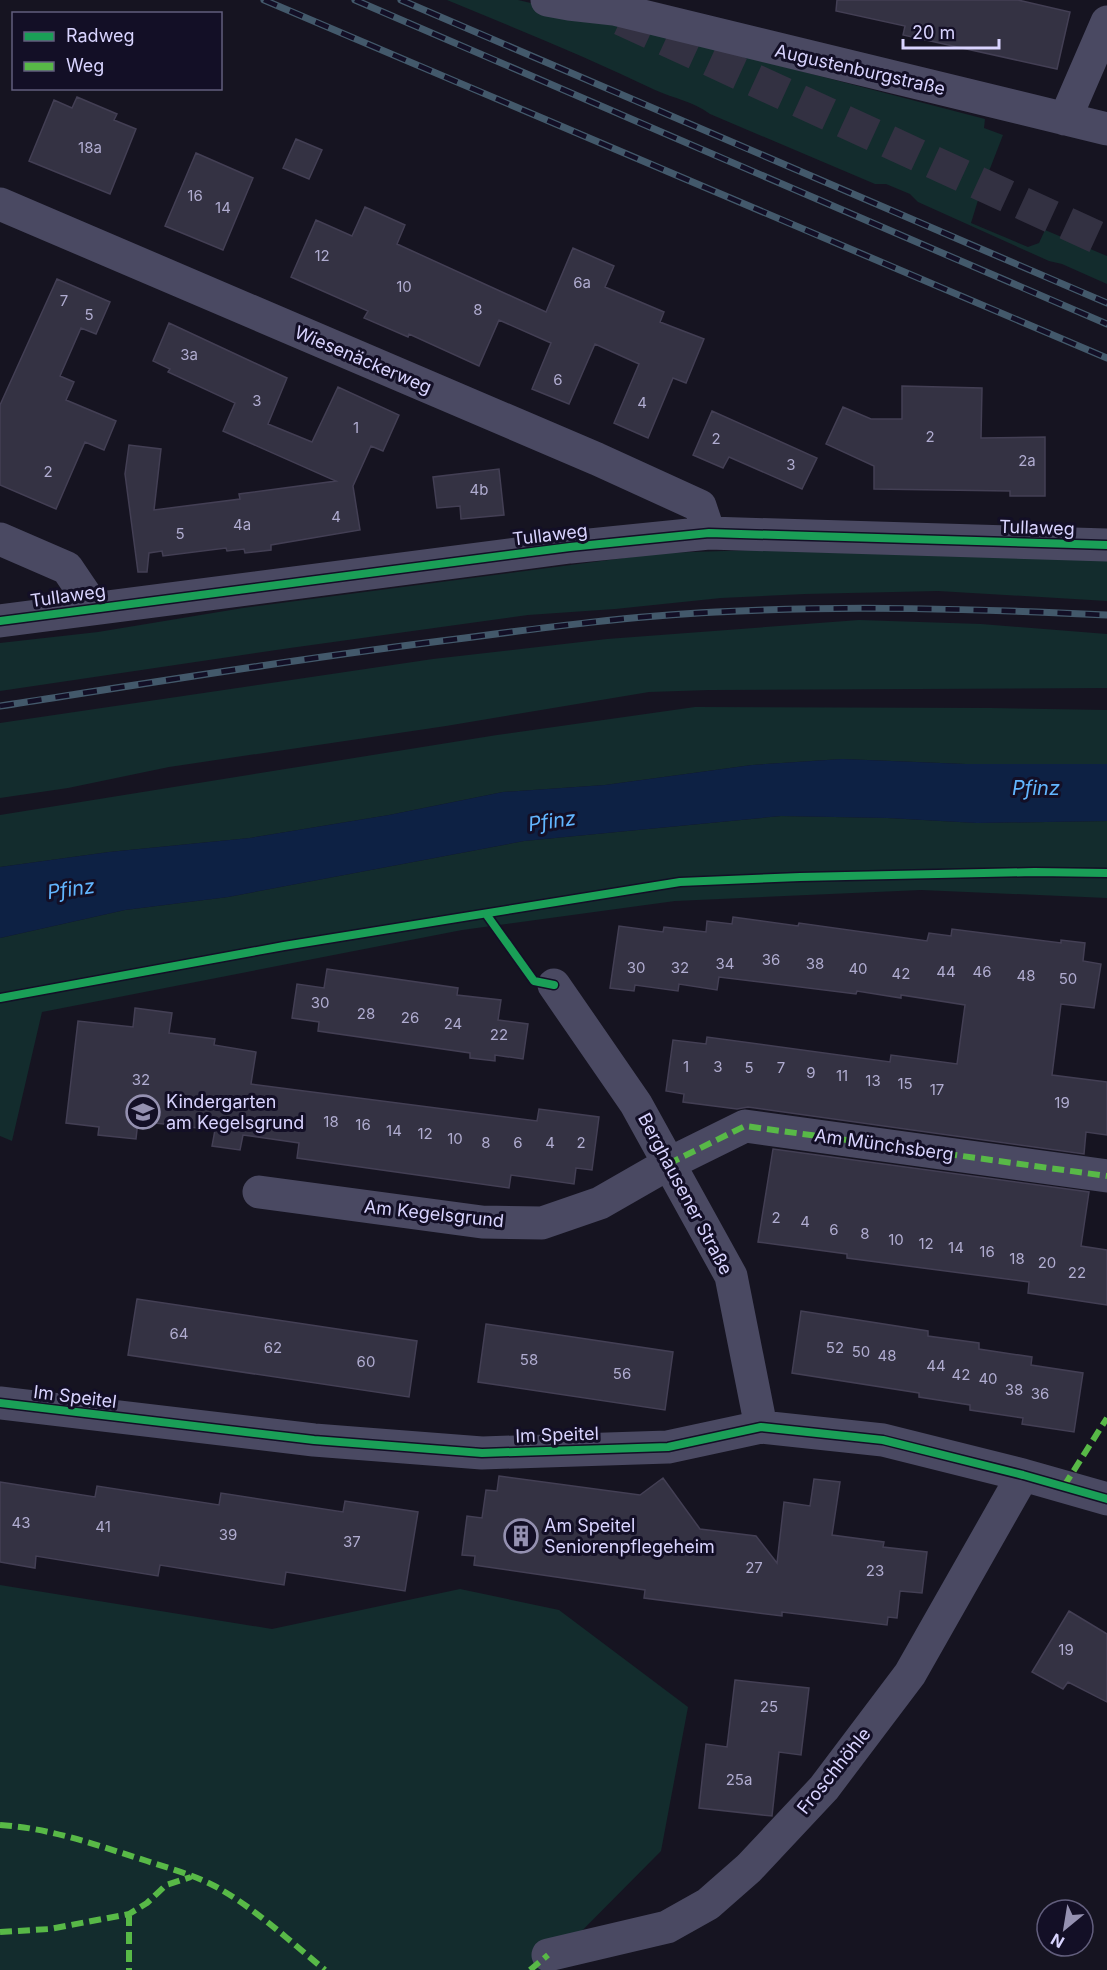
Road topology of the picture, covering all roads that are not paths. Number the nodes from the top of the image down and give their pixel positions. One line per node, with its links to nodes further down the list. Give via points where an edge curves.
1 (547, 0): 2 (street, Augustenburgstraße)
2 (607, 4): 4 (street, Augustenburgstraße)
3 (1107, 22): 4 (street)
4 (1065, 119): 5 (street, Augustenburgstraße)
5 (1107, 129)
6 (0, 204): 7 (street, Wiesenäckerweg, via 700,506)
7 (709, 532): 9 (street, Tullaweg); 10 (street, Tullaweg)
8 (0, 539): 10 (street, via 67,568)
9 (1107, 545)
10 (94, 608): 11 (street, Tullaweg)
11 (0, 621)
12 (554, 985): 13 (street, Berghausener Straße, via 636,1104)
13 (668, 1164): 14 (street, Am Münchsberg, via 746,1126); 15 (street, Am Kegelsgrund, via 600,1203 542,1223 482,1222); 17 (street, Berghausener Straße, via 730,1276)
14 (1107, 1176)
15 (259, 1192)
16 (0, 1403): 17 (street, Im Speitel, via 314,1440 482,1453 668,1447)
17 (761, 1427): 18 (street, Im Speitel, via 883,1440)
18 (1023, 1475): 19 (street, Im Speitel); 20 (street, Froschhöhle, via 910,1674 824,1788 749,1868 708,1904 667,1927)
19 (1107, 1499)
20 (548, 1955)

